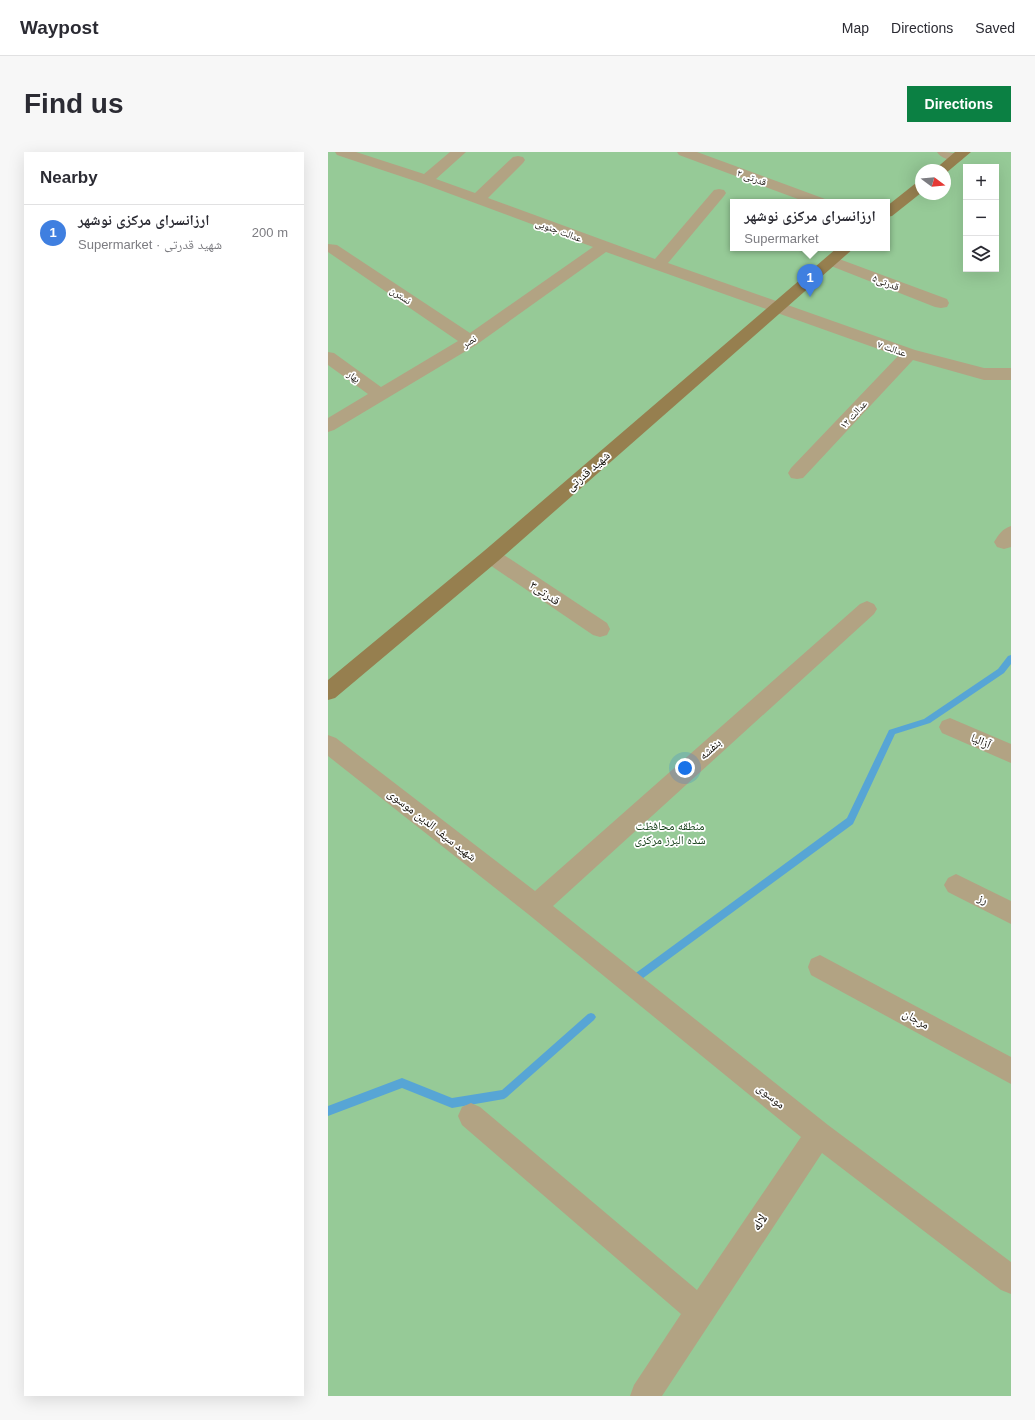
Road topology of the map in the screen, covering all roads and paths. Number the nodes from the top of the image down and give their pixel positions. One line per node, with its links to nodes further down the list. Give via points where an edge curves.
1 (342, 152): 7 (street, عدالت جنوبی)
2 (459, 152): 7 (street)
3 (684, 152): 10 (street, قدرتی ۲)
4 (955, 154): 6 (street)
5 (518, 160): 11 (street)
6 (946, 164)
7 (426, 180): 11 (street, عدالت جنوبی)
8 (915, 191): 12 (street)
9 (719, 193): 17 (street)
10 (812, 199)
11 (477, 200): 13 (street, عدالت جنوبی)
12 (890, 211)
13 (604, 246): 17 (street, عدالت جنوبی); 20 (street, نصر)
14 (332, 248): 20 (street, نسترن)
15 (843, 251): 16 (street, شهید قدرتی)
16 (831, 261): 18 (street, قدرتی۵); 19 (street, شهید قدرتی)
17 (658, 265): 19 (street, عدالت جنوبی)
18 (941, 303)
19 (777, 308): 21 (street, ۷ عدالت); 27 (street, شهید قدرتی)
20 (470, 341): 24 (street, نصر)
21 (909, 354): 23 (street, ۷ عدالت, via 984,374); 26 (street, عدالت ۱۲)
22 (328, 357): 24 (street, بهار)
23 (1011, 374)
24 (381, 395): 25 (street, نصر)
25 (328, 426)
26 (797, 473)
27 (491, 556): 29 (street, قدرتی۳); 30 (street, شهید قدرتی)
28 (867, 608): 35 (street, بنفشه)
29 (600, 629)
30 (328, 692)
31 (950, 727): 33 (street, آزالیا)
32 (328, 744): 35 (street, شهید سیف الدین موسوی)
33 (1011, 754)
34 (956, 885): 36 (street, رز)
35 (536, 906): 40 (street, موسوی)
36 (1011, 913)
37 (820, 967): 38 (street, مرجان)
38 (1011, 1071)
39 (471, 1116): 42 (street)
40 (819, 1134): 41 (street, موسوی); 42 (street, لاله)
41 (1011, 1280)
42 (700, 1311): 43 (street, لاله)
43 (645, 1396)

